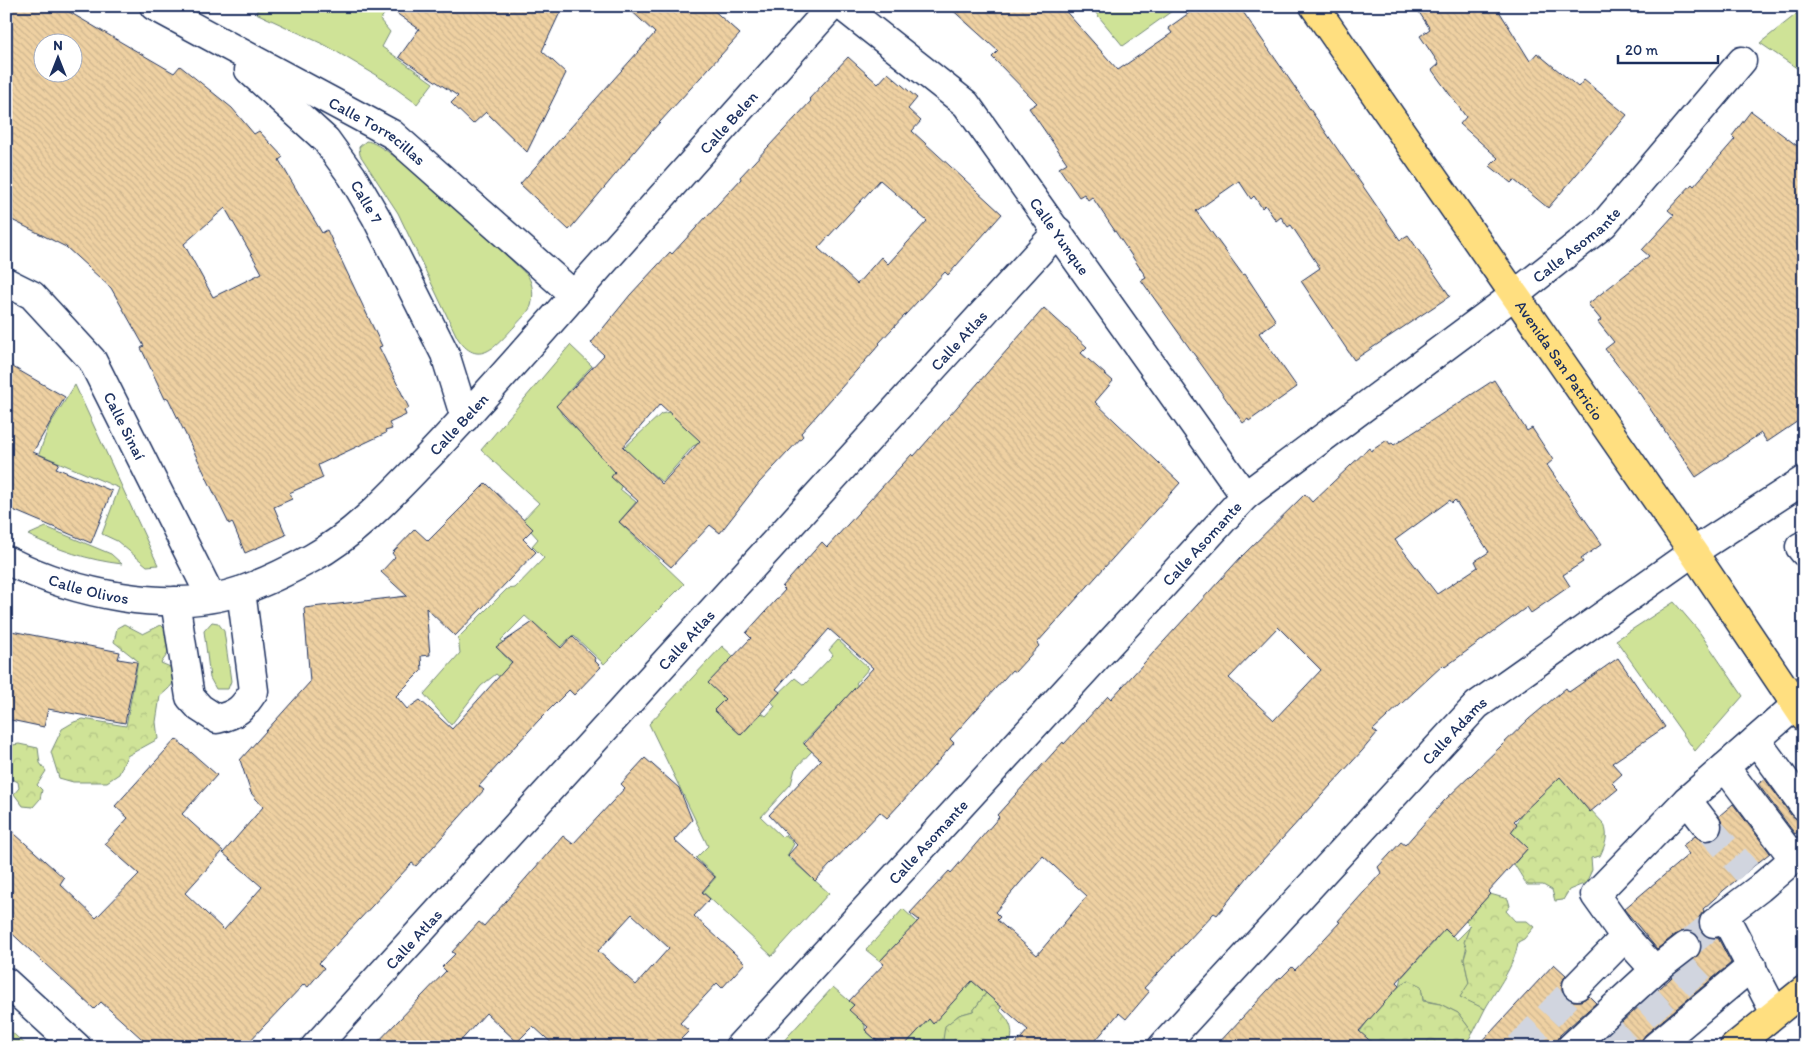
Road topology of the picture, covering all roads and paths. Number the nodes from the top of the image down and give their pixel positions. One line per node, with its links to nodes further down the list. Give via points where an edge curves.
1 (154, 6): 5 (street, Calle Torrecillas)
2 (832, 6): 9 (street, Calle Belen)
3 (842, 6): 7 (street, Calle Yunque, via 966,104)
4 (1314, 6): 10 (main road, Avenida San Patricio)
5 (201, 30): 9 (street, Calle Torrecillas, via 392,134); 11 (street, Calle 7, via 275,91 326,140 352,176 444,354)
6 (1742, 60): 10 (street, Calle Asomante, via 1604,224)
7 (1058, 231): 13 (street, Calle Yunque); 35 (street, Calle Atlas)
8 (6, 282): 19 (street, Calle Sinaí, via 32,295 92,360)
9 (574, 295): 11 (street, Calle Belen)
10 (1513, 296): 13 (street, Calle Asomante); 15 (main road, Avenida San Patricio)
11 (465, 418): 18 (street, Calle Belen, via 389,497 353,529 313,558)
12 (1804, 480): 15 (street, Calle Adams)
13 (1245, 496): 36 (street, Calle Asomante)
14 (1804, 545): 16 (street, via 1800,547)
15 (1693, 552): 21 (main road, Avenida San Patricio); 37 (street, Calle Adams, via 1477,705)
16 (1804, 552)
17 (6, 560): 20 (street, Calle Olivos, via 34,574 103,595)
18 (241, 591): 19 (street, Calle Belen); 20 (street, via 254,691 243,708 232,716 217,719 190,697)
19 (211, 597): 20 (street, Calle Olivos)
20 (175, 601)
21 (1800, 711): 22 (street)
22 (1756, 740): 23 (street); 25 (street)
23 (1725, 767): 24 (street); 27 (street)
24 (1687, 800): 26 (street); 28 (street, via 1595,895)
25 (1804, 806)
26 (1707, 826)
27 (1799, 854): 29 (street, via 1754,880 1719,919)
28 (1625, 937): 31 (street); 38 (street, via 1663,970 1604,1024)
29 (1752, 966): 33 (street); 39 (street, via 1673,1027)
30 (6, 982): 34 (street)
31 (1577, 986)
32 (1804, 990): 33 (main road)
33 (1775, 1013): 40 (main road)
34 (77, 1047)
35 (315, 1047)
36 (740, 1047)
37 (1162, 1047)
38 (1571, 1047)
39 (1654, 1047)
40 (1734, 1047)

